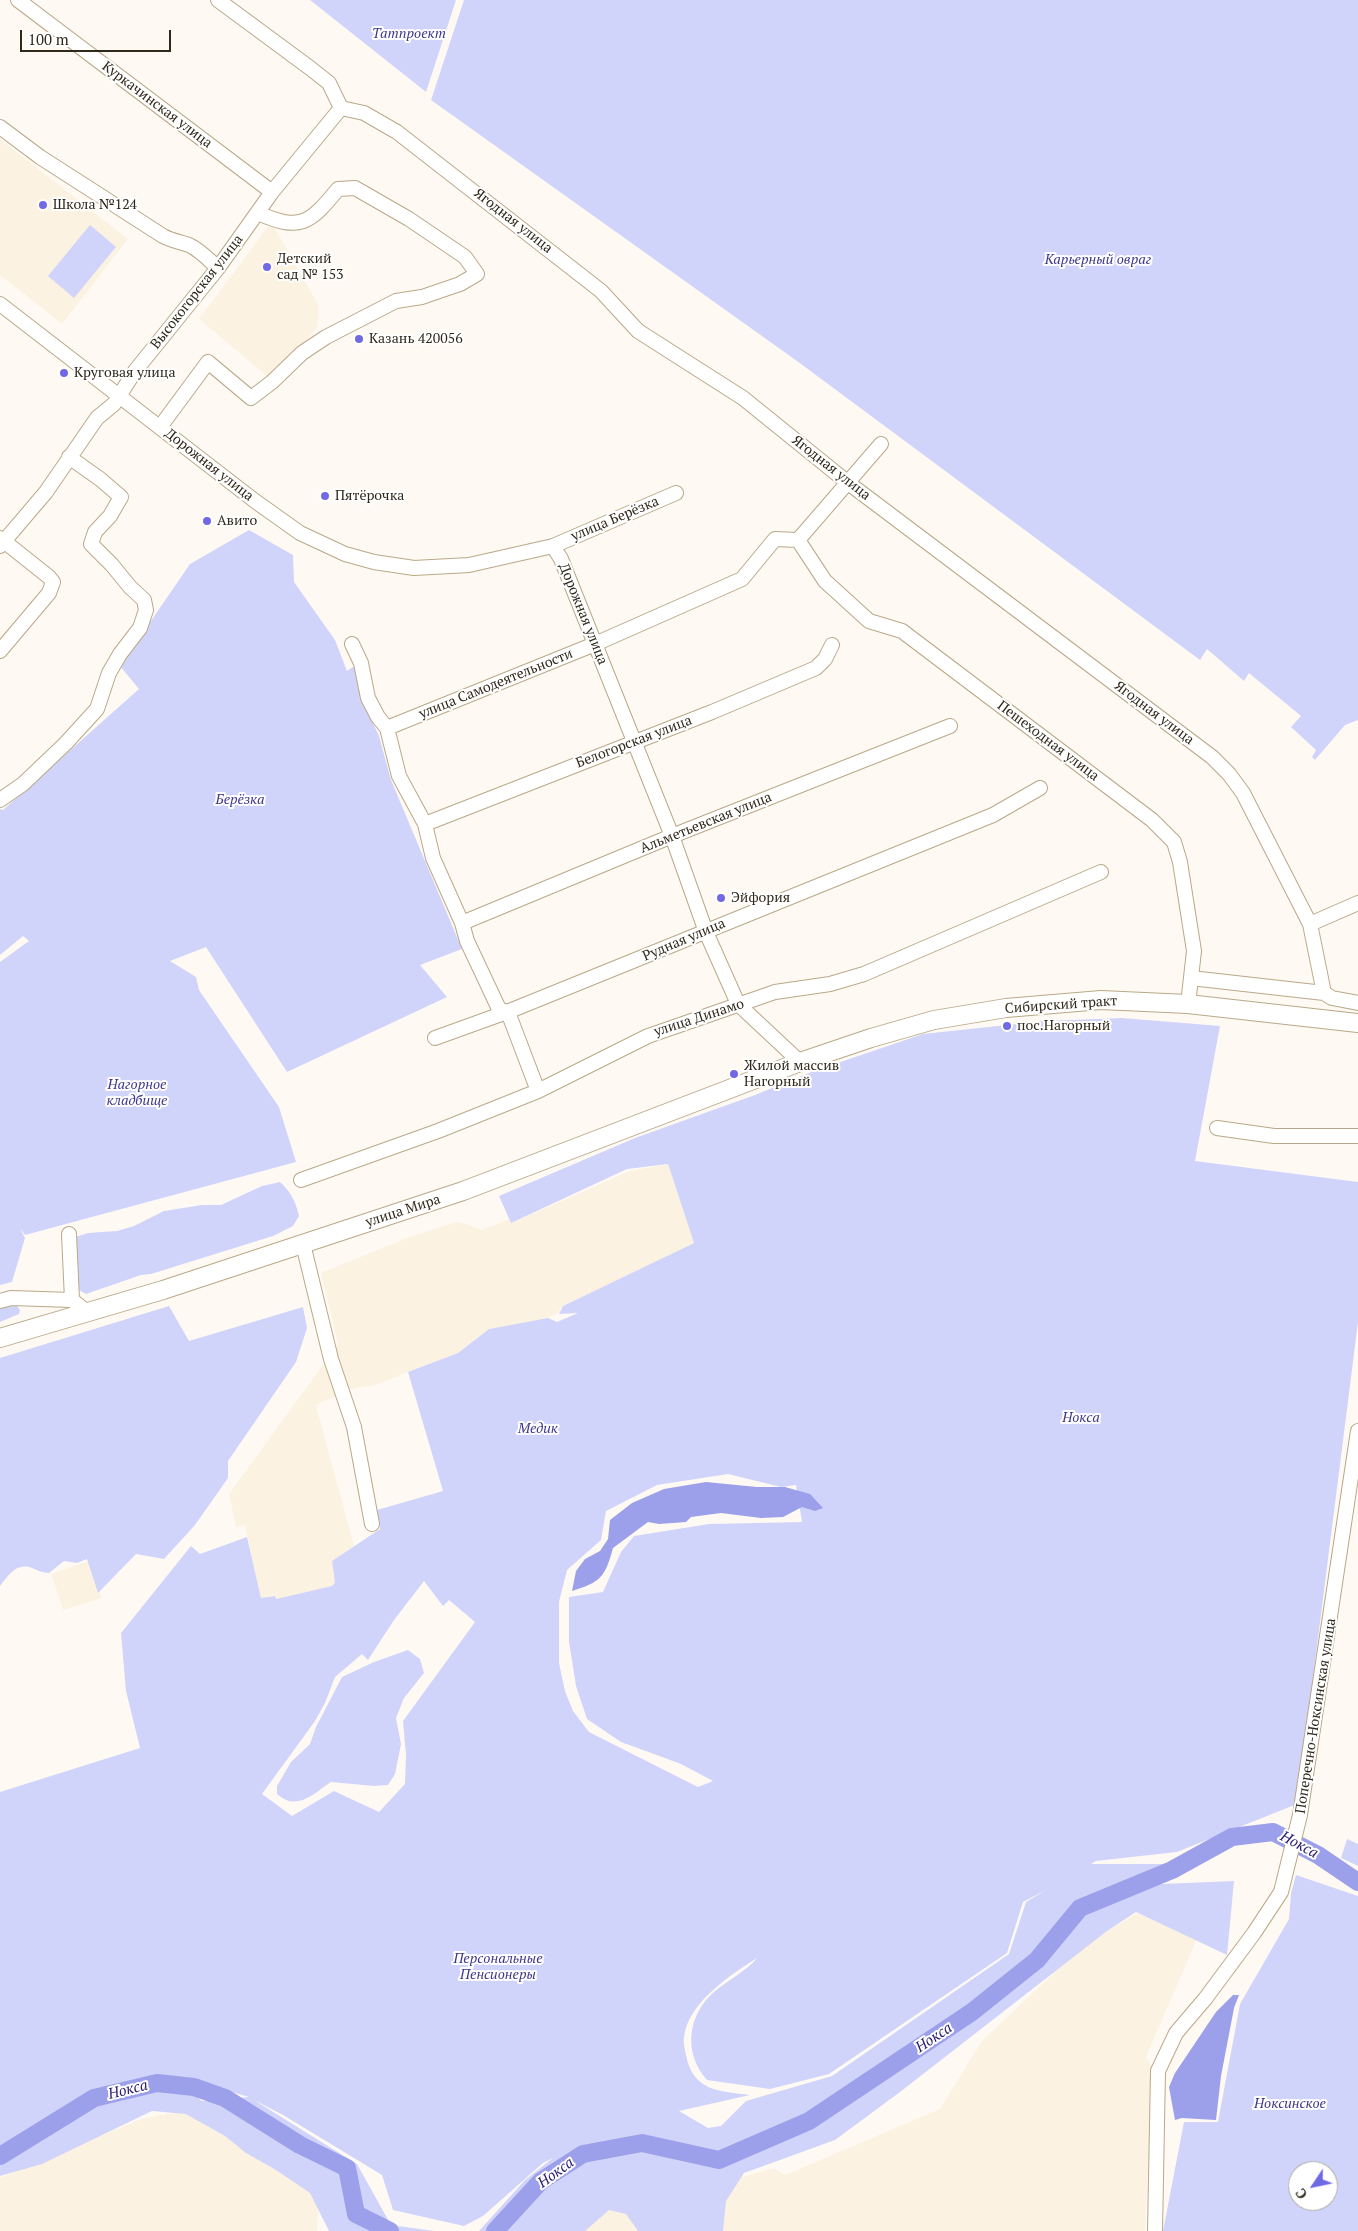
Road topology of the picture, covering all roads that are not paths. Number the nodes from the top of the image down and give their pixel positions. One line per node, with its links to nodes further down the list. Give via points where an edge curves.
1 (18, 0): 5 (street, Куркачинская улица)
2 (218, 0): 3 (street, via 328,83)
3 (341, 108): 5 (street, Высокогорская улица); 13 (street, Ягодная улица, via 364,113 397,132 601,291 638,331 744,398)
4 (0, 127): 7 (street, via 40,157 163,236 197,250)
5 (272, 192): 6 (street, Высокогорская улица)
6 (258, 213): 7 (street, Высокогорская улица); 10 (street, via 279,222 295,224 307,220 322,208 338,189 355,188 465,257 477,274 460,284 422,297 396,301 326,337 302,353 251,398 208,362)
7 (218, 268): 9 (street, Высокогорская улица)
8 (0, 304): 9 (street, Дорожная улица)
9 (118, 395): 10 (street, Дорожная улица); 12 (street, Высокогорская улица)
10 (160, 427): 17 (street, Дорожная улица, via 300,533 345,554 414,568 468,565)
11 (881, 444): 13 (street)
12 (69, 457): 16 (street, Высокогорская улица, via 46,492); 26 (street, via 121,497 95,532 91,544 144,600 146,610 140,628 109,673 97,710 23,784)
13 (847, 482): 15 (street); 32 (street, Ягодная улица, via 1212,756 1244,793)
14 (676, 493): 17 (street, улица Берёзка)
15 (798, 540): 19 (street, улица Самодеятельности, via 775,539 742,579); 34 (street, Пешеходная улица, via 825,582 869,621 902,631 1152,820 1174,842 1194,951)
16 (1, 542): 21 (street, via 53,582 49,593)
17 (553, 546): 19 (street, Дорожная улица)
18 (352, 644): 23 (street, via 361,663 368,698)
19 (595, 644): 23 (street, улица Самодеятельности); 24 (street, Дорожная улица)
20 (832, 645): 24 (street, Белогорская улица, via 825,660 816,668)
21 (0, 651)
22 (950, 726): 28 (street, Альметьевская улица)
23 (387, 728): 27 (street, via 399,776)
24 (634, 741): 27 (street, Белогорская улица); 28 (street, Дорожная улица)
25 (1040, 788): 33 (street, Рудная улица, via 993,815)
26 (0, 800)
27 (425, 824): 31 (street, via 434,858)
28 (672, 836): 31 (street, Альметьевская улица); 33 (street, Дорожная улица)
29 (1102, 872): 37 (street, улица Динамо, via 864,974 830,984 775,992)
30 (1358, 903): 32 (street)
31 (462, 923): 39 (street, via 467,941 500,1009)
32 (1310, 924): 35 (street, Ягодная улица)
33 (706, 932): 37 (street, Дорожная улица); 39 (street, Рудная улица)
34 (1191, 978): 35 (street); 38 (street, Пешеходная улица)
35 (1324, 992): 36 (street, via 1332,998)
36 (1358, 1003)
37 (738, 1004): 42 (street, Дорожная улица); 43 (street, улица Динамо, via 648,1036)
38 (1188, 1004): 40 (main road, Сибирский тракт); 42 (main road, Сибирский тракт, via 1101,1000 1006,1008 934,1020)
39 (508, 1012): 41 (street, Рудная улица); 43 (street)
40 (1358, 1023)
41 (435, 1038)
42 (800, 1062): 48 (main road, улица Мира, via 463,1191)
43 (538, 1091): 46 (street, улица Динамо, via 438,1132)
44 (1217, 1128): 45 (street, via 1274,1136)
45 (1358, 1136)
46 (301, 1180)
47 (69, 1234): 49 (street)
48 (303, 1244): 51 (main road, улица Мира); 55 (street, via 331,1359 354,1427)
49 (72, 1300): 50 (street, via 11,1298); 51 (street)
50 (0, 1301)
51 (88, 1313): 52 (main road, улица Мира)
52 (0, 1338)
53 (1358, 1431): 54 (street, Поперечно-Ноксинская улица)
54 (1355, 1470): 56 (street, Поперечно-Ноксинская улица, via 1300,1814 1281,1892 1243,1948 1176,2033 1158,2071)
55 (372, 1524)
56 (1155, 2231)

